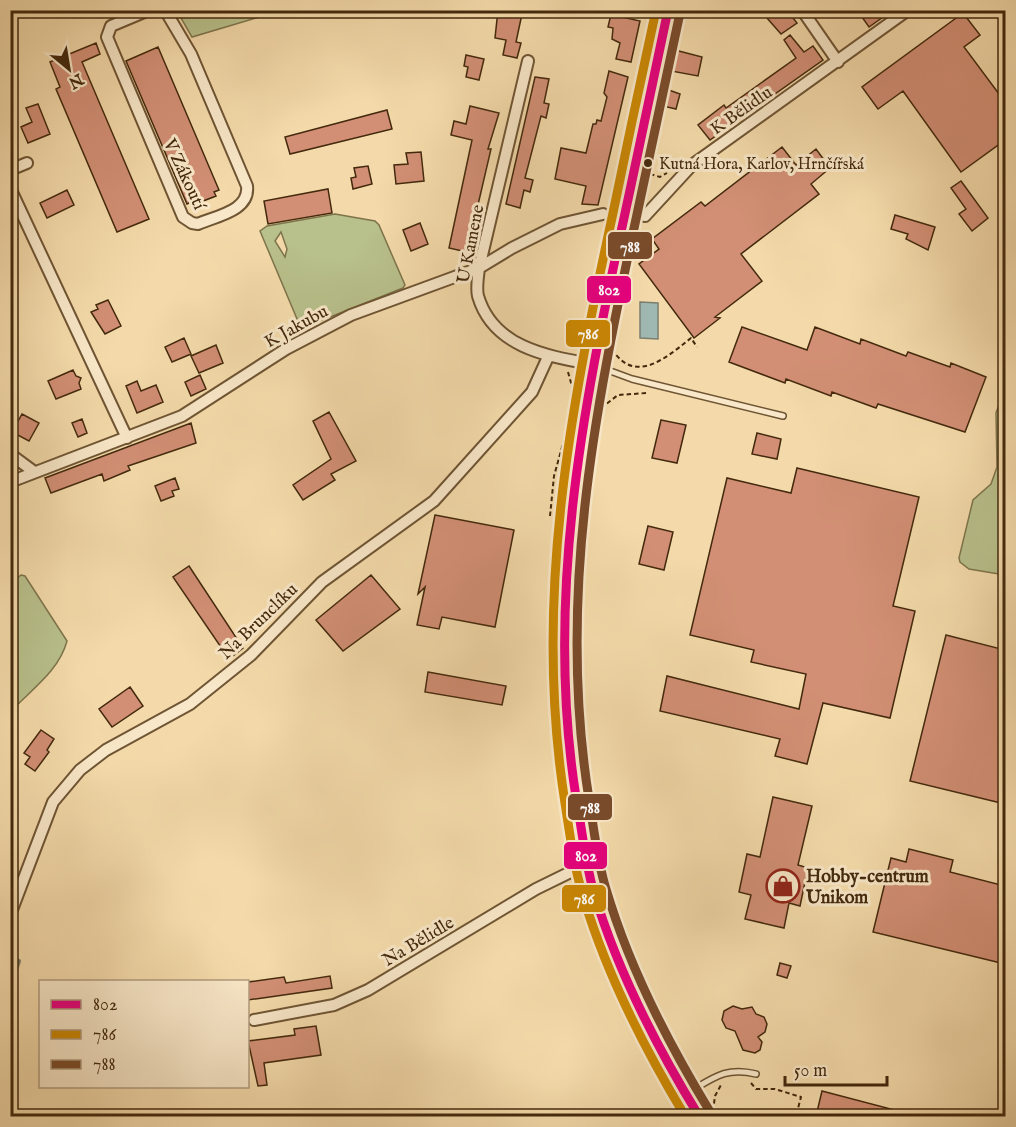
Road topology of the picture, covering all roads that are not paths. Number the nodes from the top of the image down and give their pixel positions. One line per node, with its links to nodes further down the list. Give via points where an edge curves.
1 (149, 10): 2 (street, V Zákoutí, via 111,26 107,37 183,217 198,224 241,206 247,198 247,186 191,54)
2 (165, 10)
3 (668, 10): 15 (main road)
4 (802, 10): 7 (street)
5 (908, 10): 7 (street, K Bělidlu)
6 (528, 61): 13 (street, U Kamene)
7 (837, 62): 12 (street, K Bělidlu, via 692,165)
8 (27, 163): 9 (street)
9 (10, 170)
10 (10, 188): 17 (street)
11 (603, 214): 13 (street, K Jakubu, via 560,224)
12 (645, 216)
13 (479, 268): 14 (street, U Kamene, via 477,294 489,321 514,343); 17 (street, K Jakubu, via 351,315 286,350 182,416)
14 (548, 357): 15 (street, U Kamene); 22 (street, Na Brunclíku, via 532,392 434,501 322,582 251,655 190,704 106,750 80,771 54,802)
15 (591, 364): 16 (lane, via 632,379); 21 (main road, via 570,509 562,641 564,716)
16 (783, 416)
17 (127, 438): 19 (street, K Jakubu)
18 (10, 454): 19 (street)
19 (33, 471): 20 (street, K Jakubu)
20 (10, 482)
21 (589, 863): 24 (street, Na Bělidle, via 536,889 368,990 334,1005); 26 (main road, via 597,902 632,989)
22 (13, 901): 23 (street, Na Brunclíku)
23 (10, 915)
24 (254, 1020)
25 (756, 1074): 26 (lane, via 738,1069 717,1076)
26 (686, 1095): 27 (main road)
27 (699, 1116)

